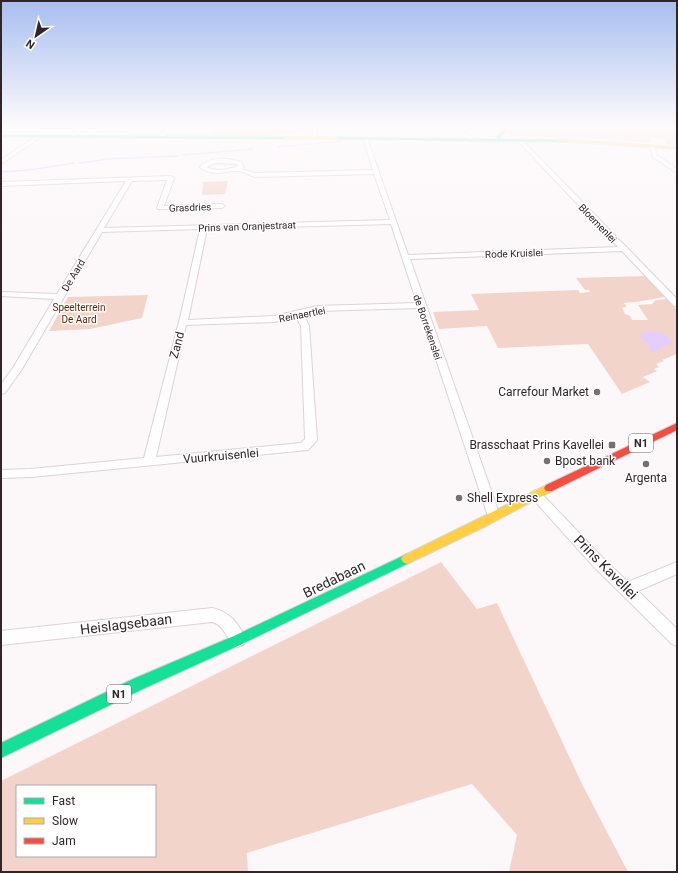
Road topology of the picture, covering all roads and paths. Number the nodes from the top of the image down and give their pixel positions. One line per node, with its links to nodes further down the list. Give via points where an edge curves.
1 (204, 168): 4 (street, via 212,171)
2 (374, 168): 5 (street, de Borrekenslei)
3 (549, 168): 12 (street, Bloemenlei)
4 (237, 169): 5 (street, via 264,176)
5 (375, 172): 9 (street, de Borrekenslei)
6 (130, 179): 7 (street); 8 (street, Grasdries, via 171,178 160,208); 11 (street, De Aard)
7 (1, 184)
8 (222, 206)
9 (393, 222): 10 (street, Prins van Oranjestraat); 13 (street, de Borrekenslei)
10 (204, 227): 11 (street, Prins van Oranjestraat); 19 (street, Zand)
11 (100, 230): 15 (street, De Aard)
12 (624, 249): 13 (street, Rode Kruislei); 16 (street, Bloemenlei)
13 (405, 257): 17 (street, de Borrekenslei)
14 (1, 294): 15 (street)
15 (59, 297): 20 (street, De Aard, via 17,369)
16 (677, 304)
17 (420, 305): 18 (street, Reinaertlei, via 317,309); 25 (street, de Borrekenslei)
18 (299, 314): 19 (street, Reinaertlei, via 274,319); 22 (street, Vuurkruisenlei, via 305,326 309,443 295,449)
19 (183, 323): 22 (street, Zand, via 156,428)
20 (1, 391)
21 (677, 426): 24 (street, Bredabaan / N1)
22 (150, 462): 23 (street, Vuurkruisenlei)
23 (1, 474)
24 (536, 495): 25 (street, Bredabaan / N1); 27 (street, Prins Kavellei, via 599,563)
25 (494, 516): 30 (street, Bredabaan / N1)
26 (677, 568): 27 (street)
27 (627, 589): 29 (street, Prins Kavellei)
28 (1, 638): 30 (street, Heislagsebaan, via 212,615 226,620)
29 (677, 639)
30 (238, 640): 31 (street, Bredabaan / N1, via 138,684)
31 (1, 751)

